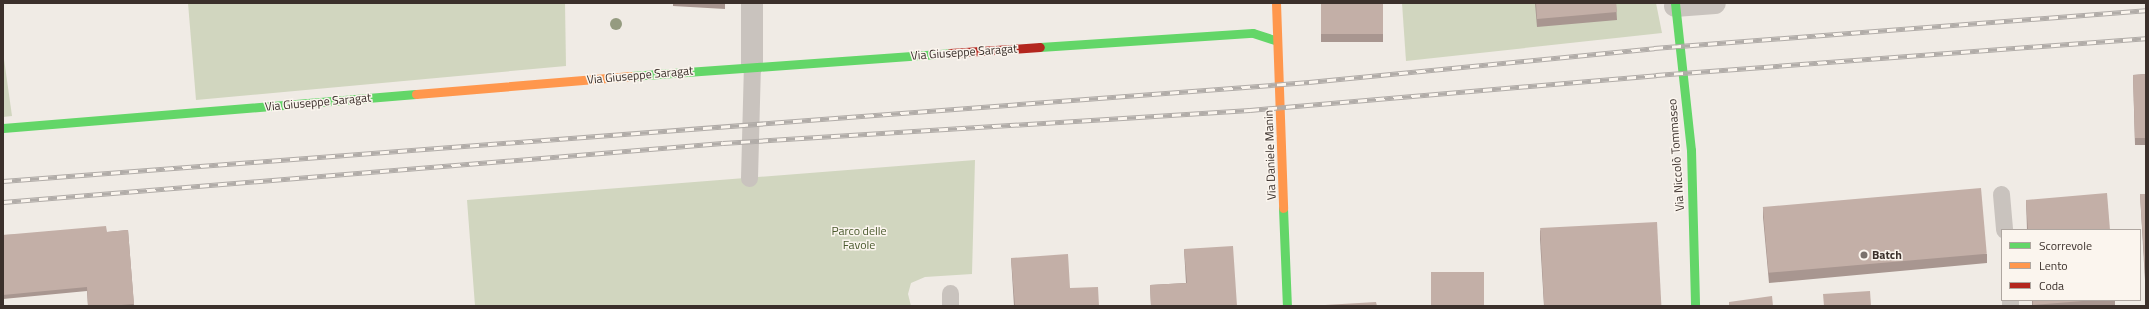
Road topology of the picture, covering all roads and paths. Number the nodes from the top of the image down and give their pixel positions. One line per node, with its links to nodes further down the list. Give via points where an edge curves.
1 (752, 3): 6 (street)
2 (1276, 3): 5 (street, Via Daniele Manin)
3 (1715, 3): 4 (street)
4 (1675, 4): 12 (street, Via Niccolò Tommaseo, via 1691,150)
5 (1277, 41): 6 (street, Via Giuseppe Saragat, via 1253,33); 11 (street, Via Daniele Manin)
6 (752, 66): 7 (street, Via Giuseppe Saragat); 8 (lane)
7 (3, 128)
8 (749, 178)
9 (2002, 194): 10 (lane)
10 (2004, 229)
11 (1287, 306)
12 (1695, 306)

